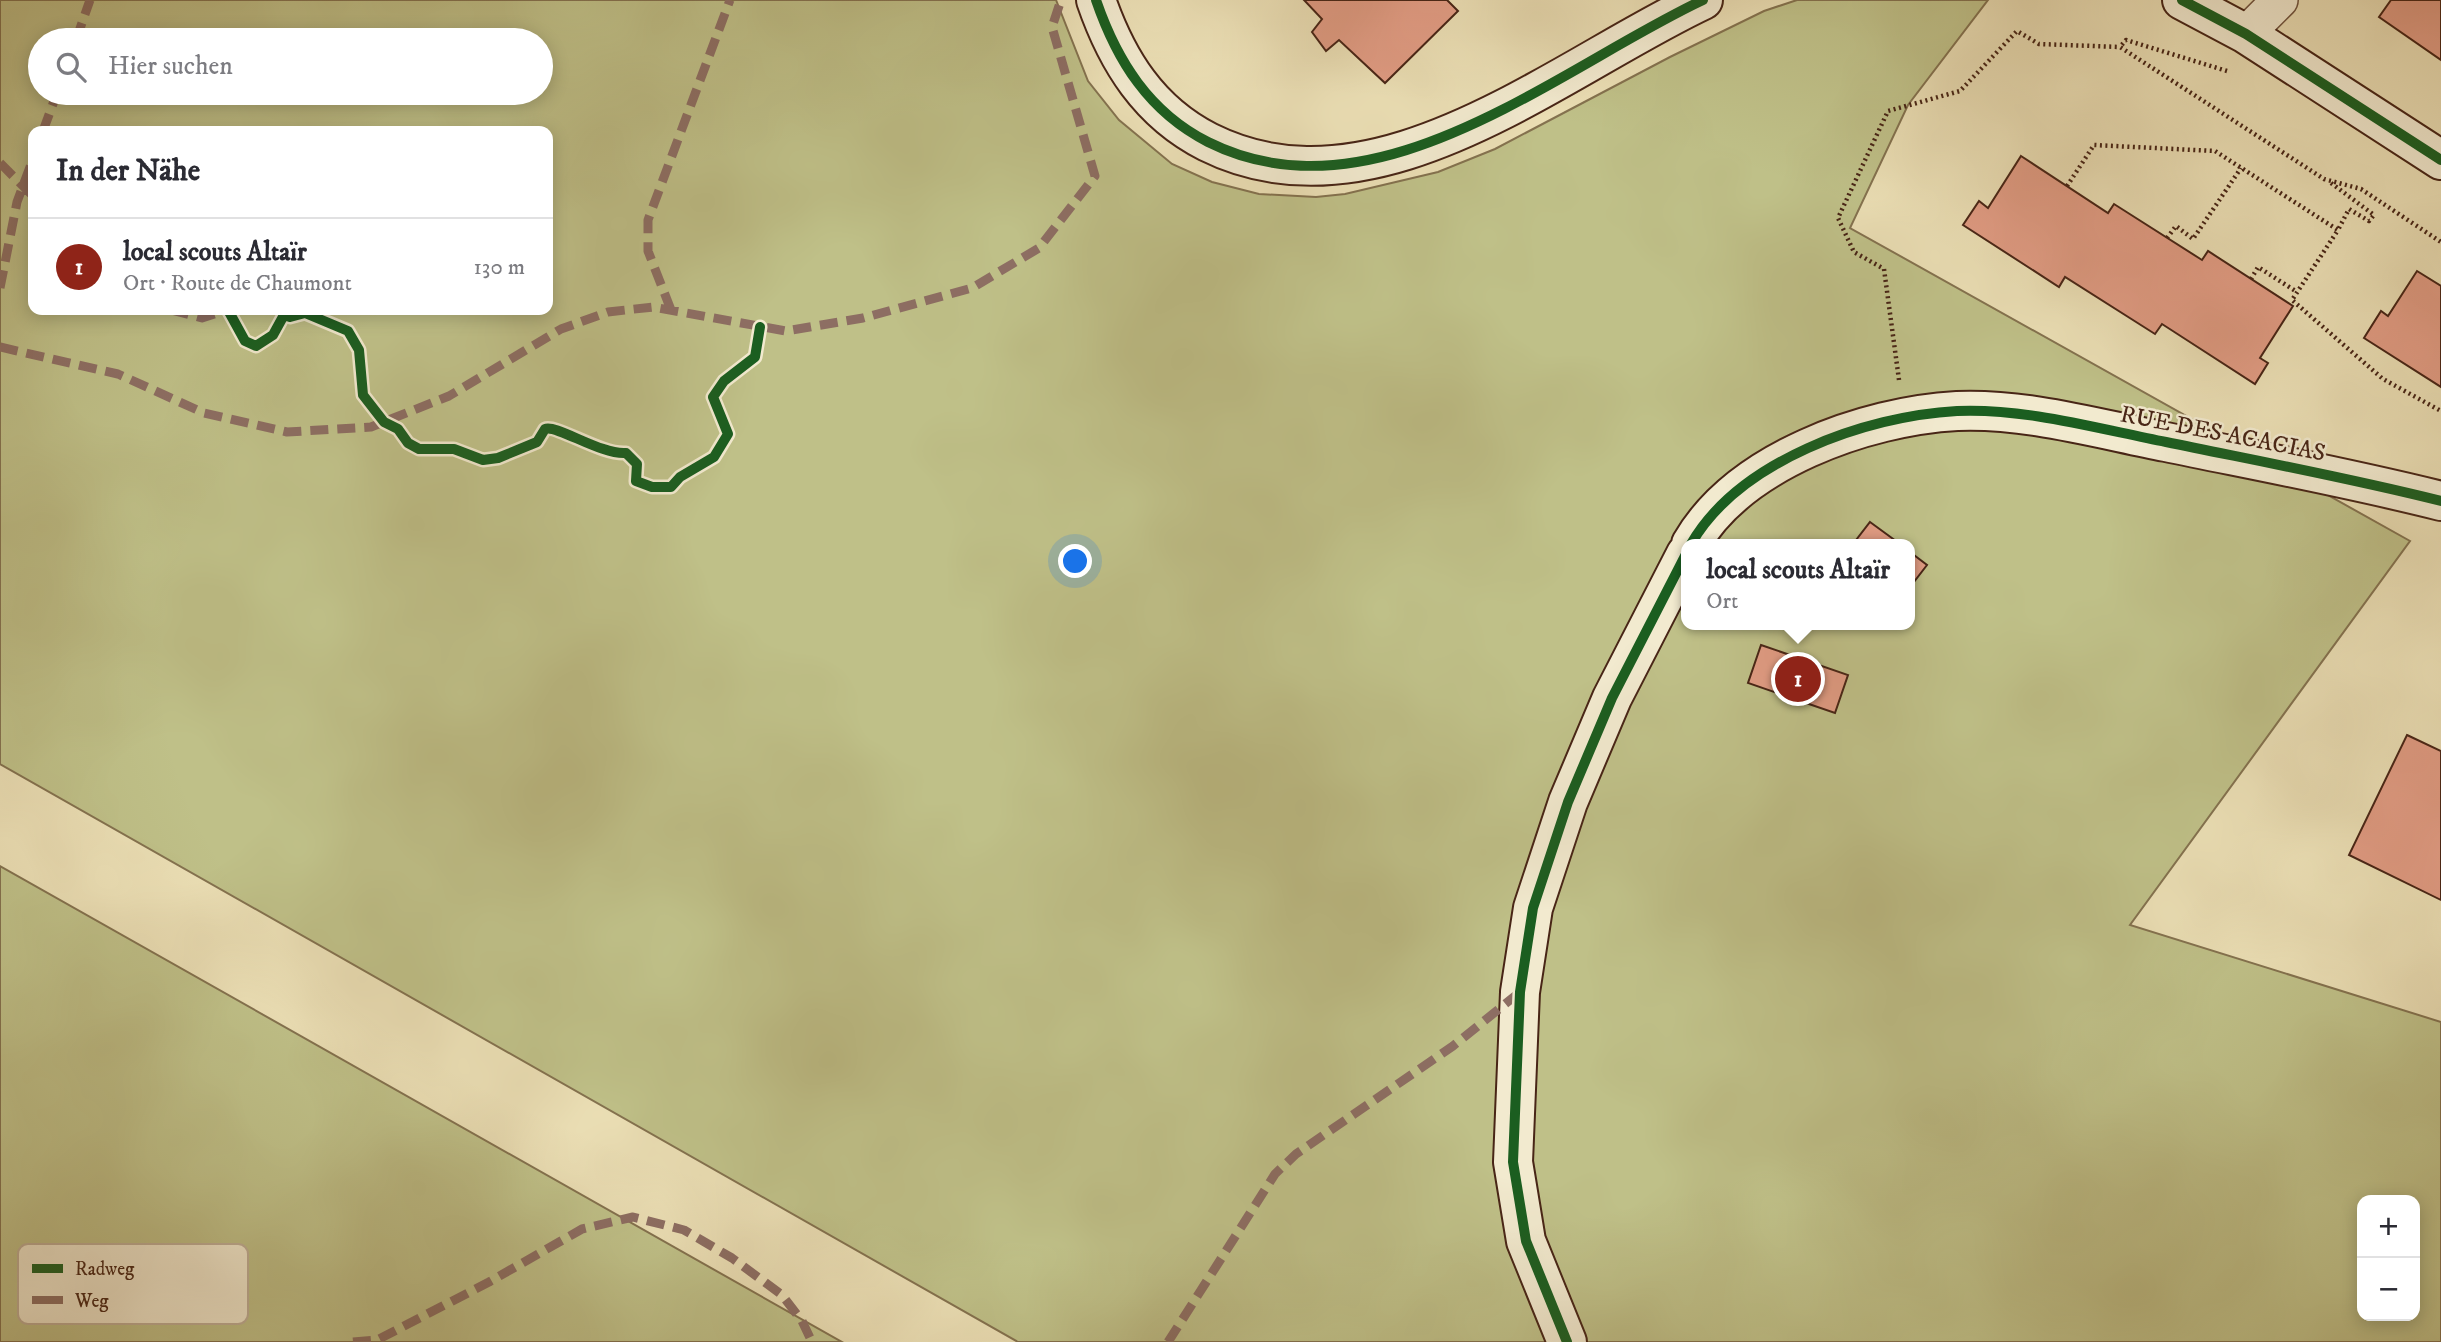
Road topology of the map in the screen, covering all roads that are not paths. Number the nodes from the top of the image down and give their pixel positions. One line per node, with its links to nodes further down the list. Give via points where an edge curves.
1 (1096, 0): 2 (street, via 1114,48 1159,110 1191,134 1226,151 1308,166 1342,165 1390,155 1441,138 1531,95)
2 (1703, 0)
3 (2182, 0): 5 (street)
4 (2280, 0): 5 (street)
5 (2246, 34): 6 (street)
6 (2441, 160)
7 (2441, 501): 8 (street, RUE DES ACACIAS, via 2112,431 1995,411 1956,411 1879,423 1807,449 1743,487 1714,511)
8 (1694, 539)
9 (1681, 564): 10 (street, via 1612,698 1567,802 1533,908 1520,992 1513,1162 1527,1241)
10 (1567, 1342)

